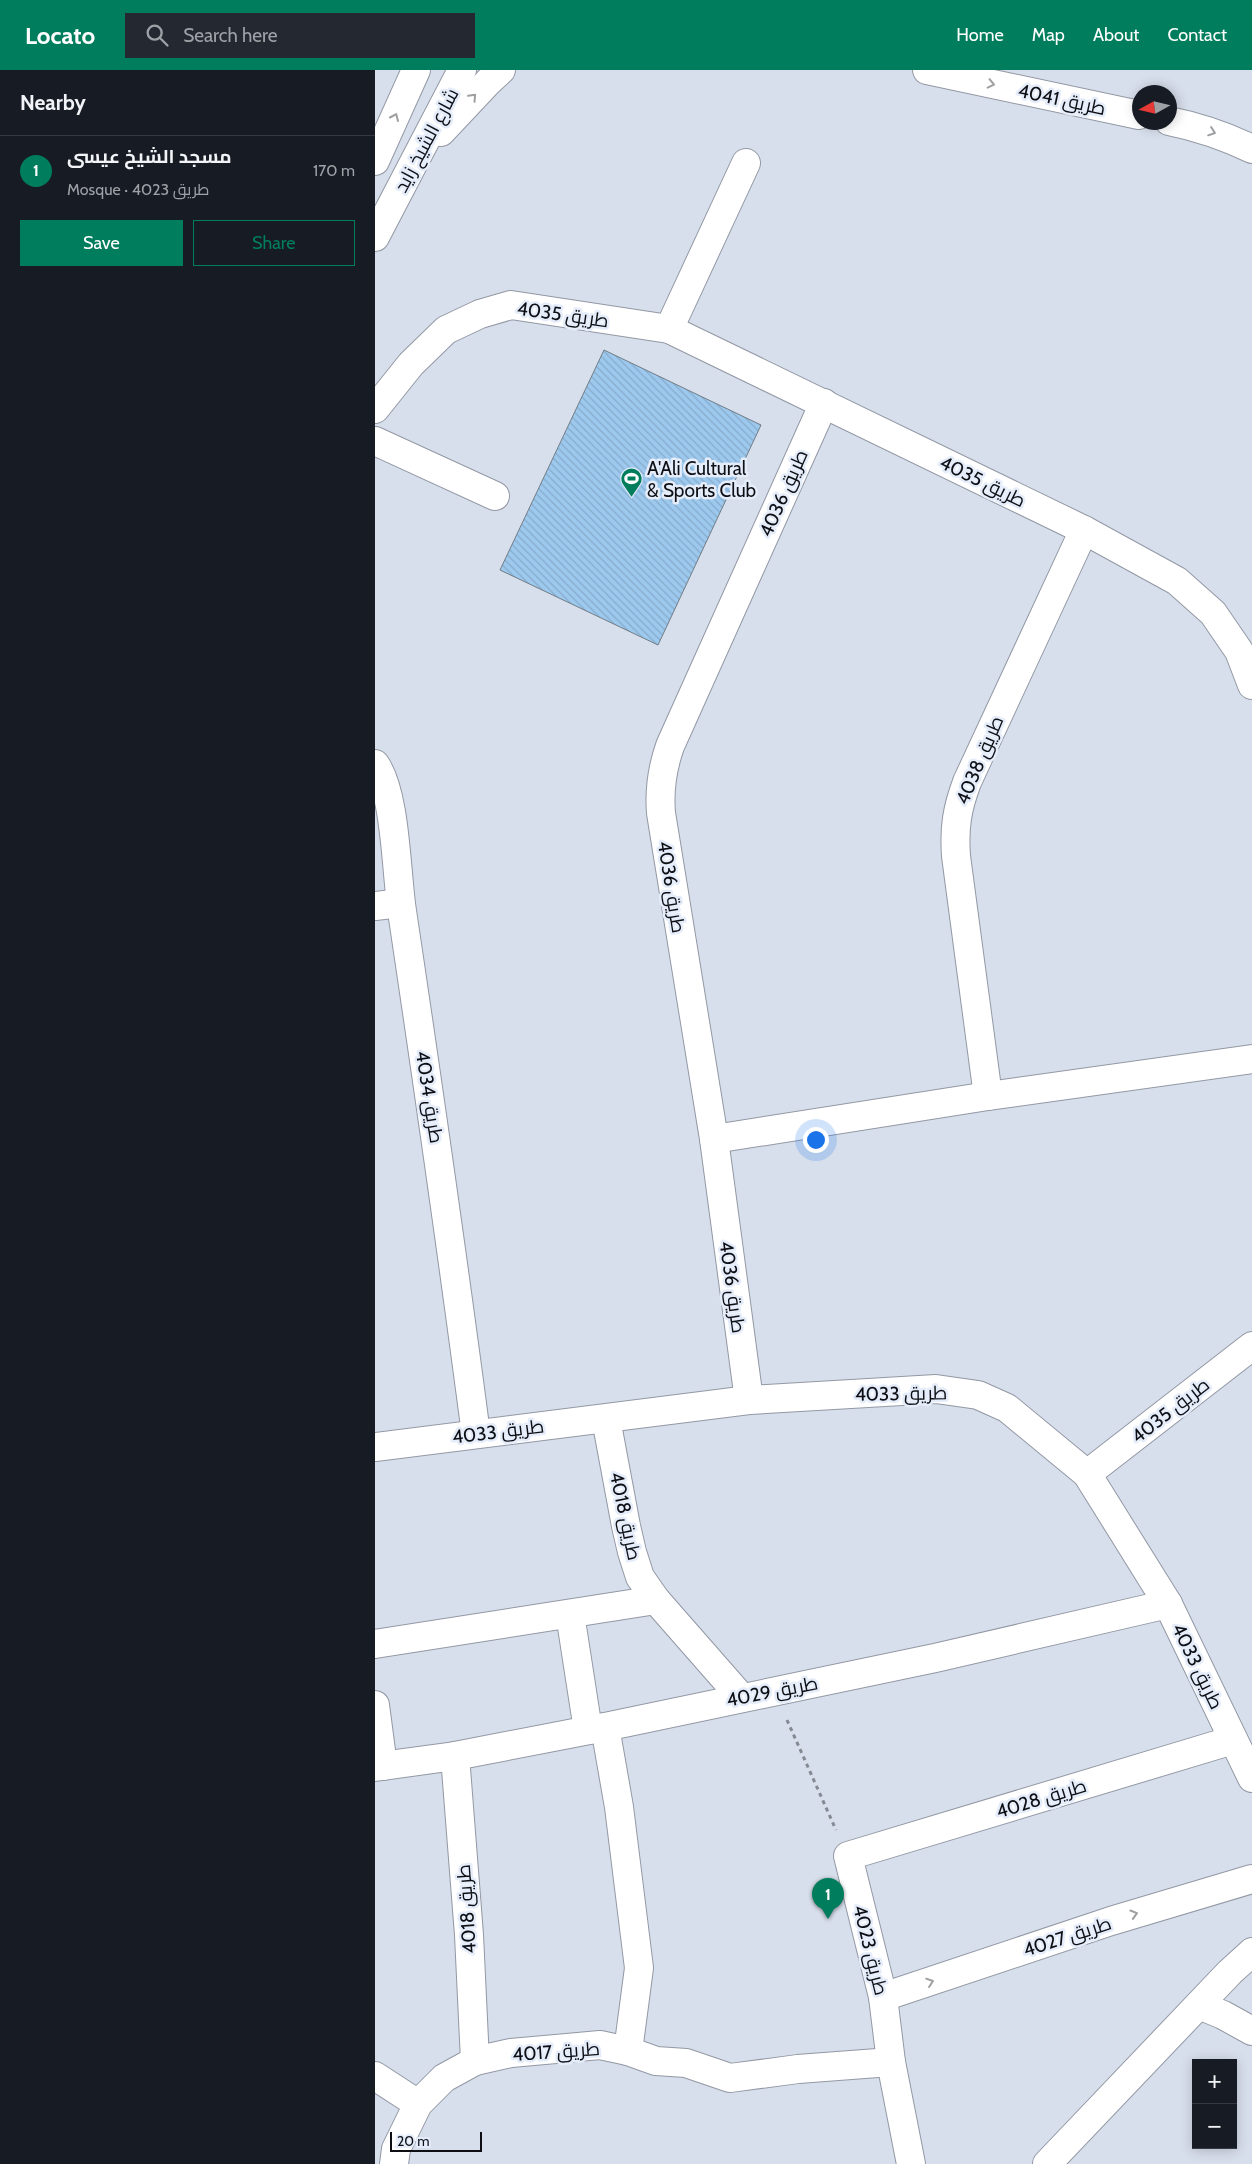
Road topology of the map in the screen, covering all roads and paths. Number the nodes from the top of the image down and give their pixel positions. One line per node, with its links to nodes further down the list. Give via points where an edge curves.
1 (416, 70): 9 (street, one-way to 1)
2 (462, 70): 8 (street, شارع الشيخ زايد)
3 (501, 70): 8 (street, one-way to 3)
4 (927, 70): 5 (street, طريق 4041, one-way to 5)
5 (1132, 114)
6 (1177, 123): 7 (street, one-way to 7, via 1203,129)
7 (1252, 149)
8 (416, 158): 11 (street, شارع الشيخ زايد)
9 (375, 162)
10 (746, 163): 12 (street)
11 (375, 237)
12 (669, 329): 13 (street, طريق 4035); 14 (street, طريق 4035, via 511,305 480,314 446,330 411,364)
13 (824, 404): 17 (street, طريق 4035); 23 (street, طريق 4036, via 670,746 662,771 661,813)
14 (375, 408)
15 (375, 441): 16 (street)
16 (495, 496)
17 (1084, 530): 18 (street, طريق 4035, via 1177,581 1213,613 1239,650); 22 (street, طريق 4038, via 957,810 954,831 956,856)
18 (1252, 685)
19 (375, 764): 20 (street, طريق 4034, via 382,774 390,807)
20 (388, 905): 27 (street, طريق 4034, via 442,1176)
21 (1252, 1059): 22 (street)
22 (989, 1096): 23 (street)
23 (714, 1139): 25 (street, طريق 4036)
24 (1252, 1346): 29 (street, طريق 4035)
25 (749, 1400): 26 (street, طريق 4033); 29 (street, طريق 4033, via 936,1389 978,1395 1007,1408)
26 (606, 1419): 27 (street, طريق 4033); 30 (street, طريق 4018, via 632,1552 640,1577)
27 (476, 1434): 28 (street, طريق 4033)
28 (375, 1447)
29 (1087, 1474): 31 (street, طريق 4033)
30 (656, 1600): 32 (street); 35 (street, طريق 4018)
31 (1168, 1604): 34 (street, طريق 4029, via 935,1658); 38 (street, طريق 4033)
32 (570, 1614): 33 (street); 37 (street, طريق 4017)
33 (375, 1644)
34 (774, 1690): 35 (street, طريق 4029); 42 (path)
35 (741, 1697): 37 (street, طريق 4029)
36 (375, 1705): 40 (street)
37 (597, 1728): 39 (street, طريق 4029); 48 (street, طريق 4017, via 619,1806 639,1968)
38 (1233, 1740): 41 (street, طريق 4033); 42 (street, طريق 4028)
39 (455, 1756): 40 (street, طريق 4029); 49 (street, طريق 4018)
40 (379, 1767)
41 (1252, 1778)
42 (848, 1856): 45 (street, طريق 4023)
43 (1252, 1879): 45 (street, طريق 4027, one-way to 43, via 1111,1921)
44 (1252, 1952): 46 (street)
45 (883, 1997): 50 (street, طريق 4023)
46 (1199, 2005): 47 (street); 55 (street)
47 (1252, 2031)
48 (628, 2051): 49 (street, طريق 4017, via 600,2044 511,2053); 50 (street, via 657,2061 686,2063 730,2078)
49 (475, 2061): 52 (street, طريق 4017, via 444,2078)
50 (891, 2062): 54 (street, طريق 4023)
51 (375, 2076): 52 (street)
52 (418, 2104): 53 (street, طريق 4017, via 396,2149)
53 (394, 2164)
54 (911, 2164)
55 (1047, 2164)

